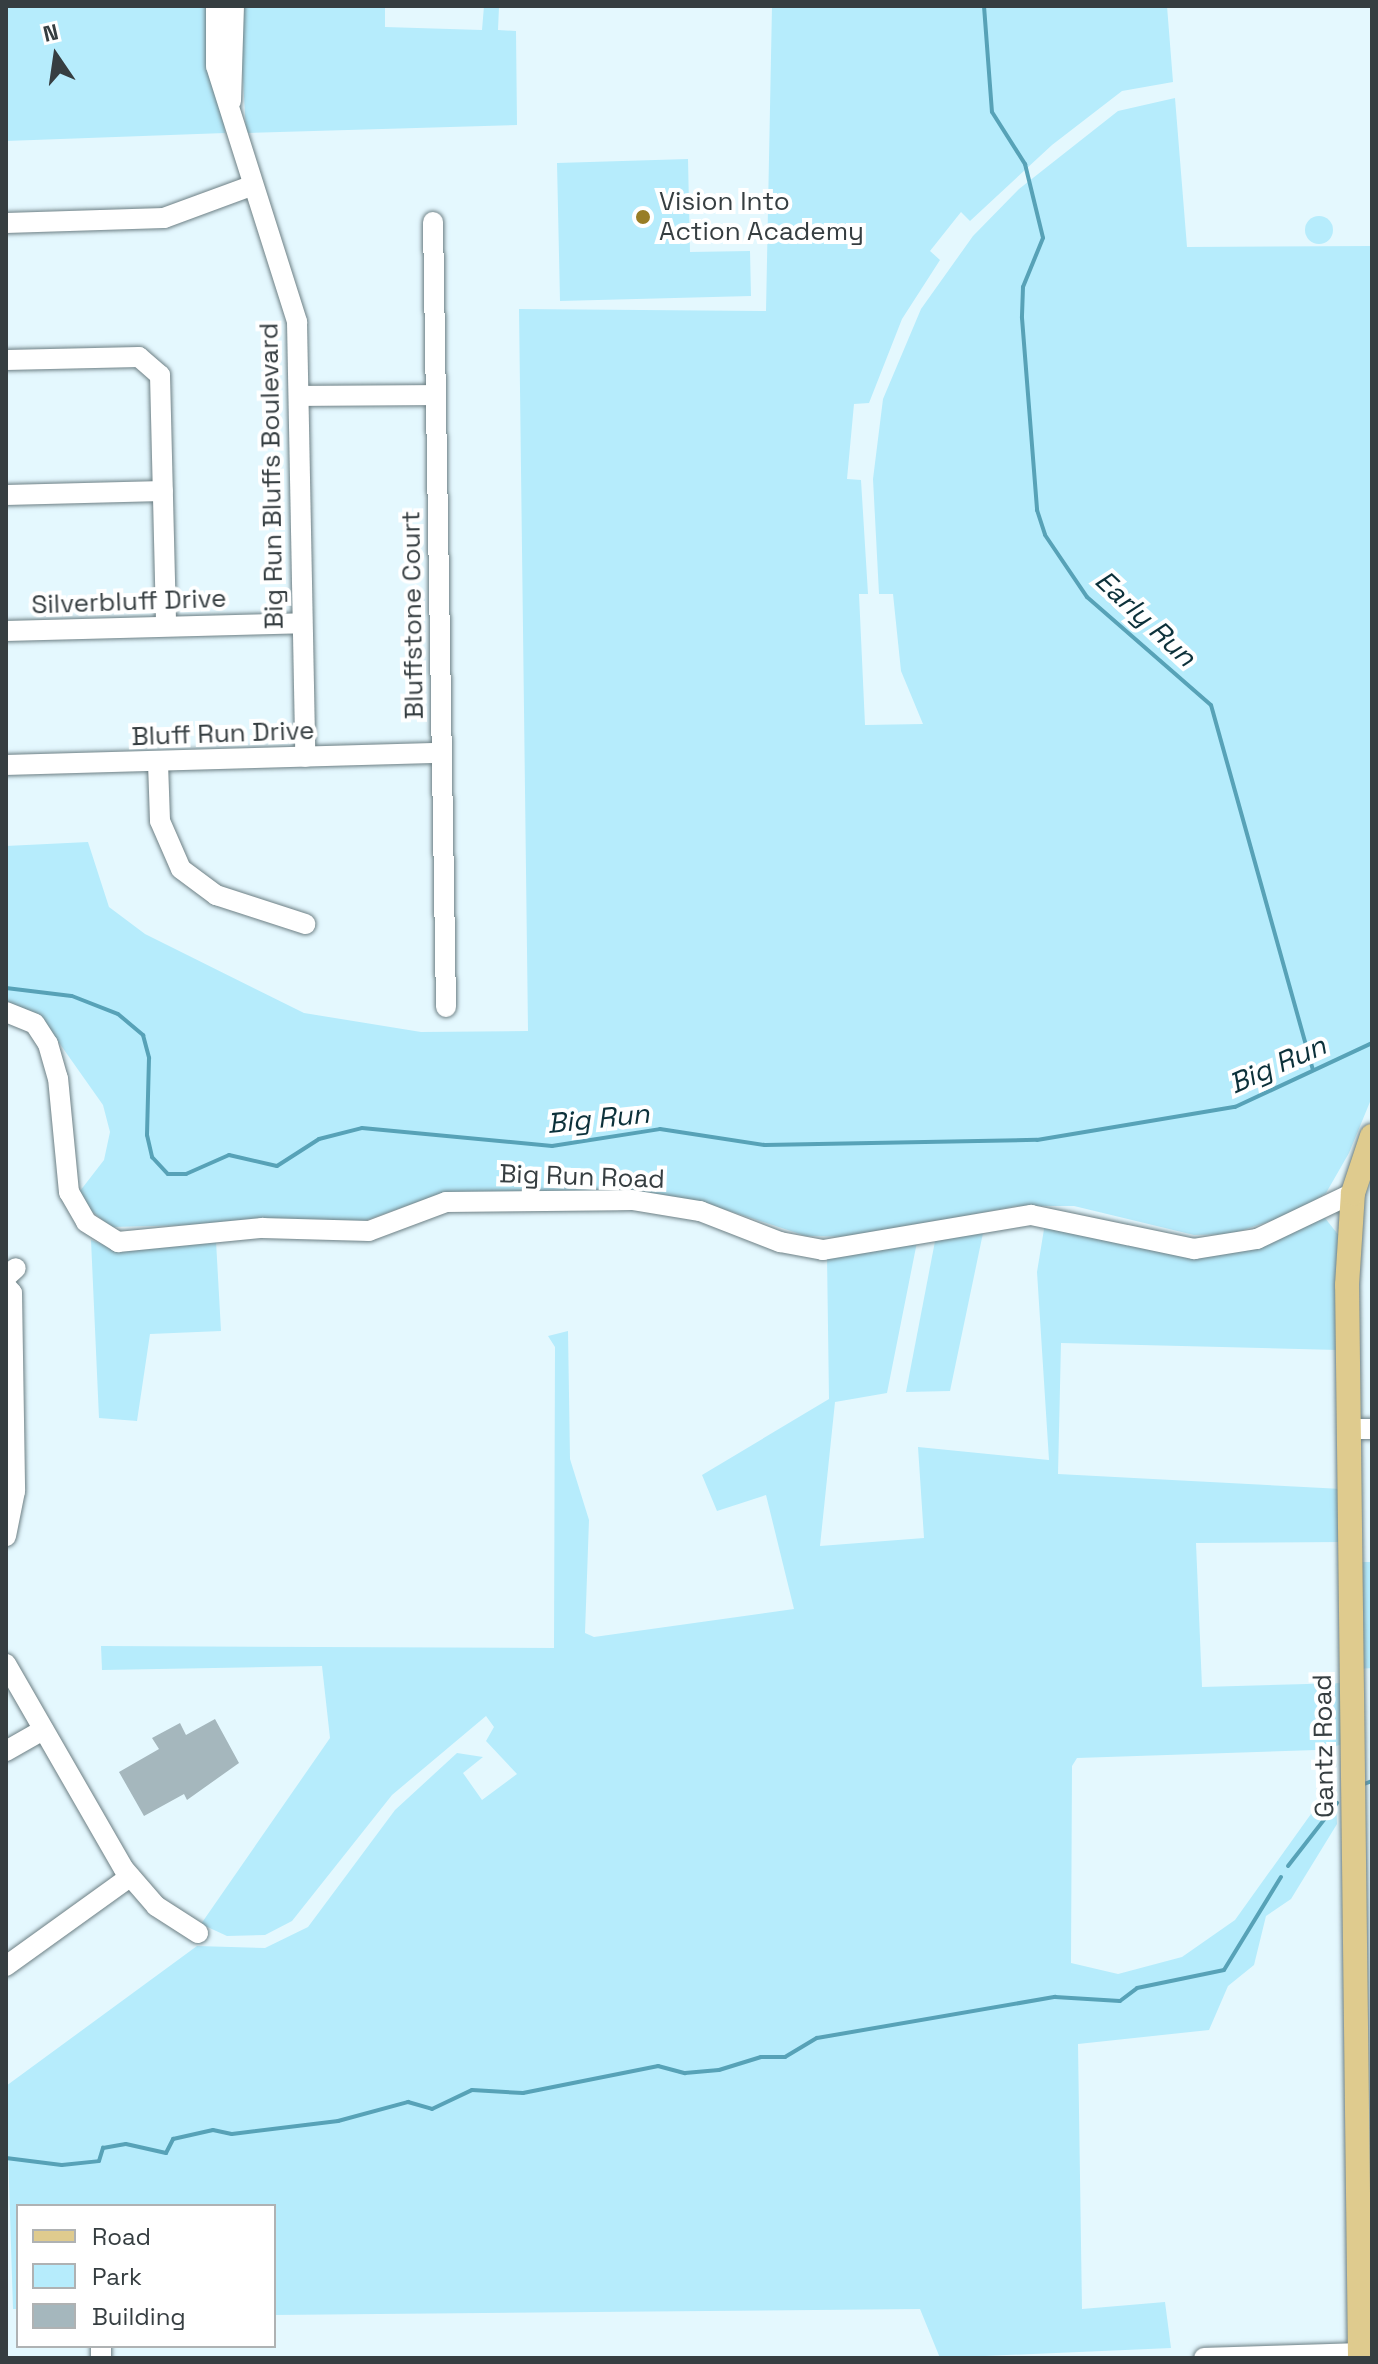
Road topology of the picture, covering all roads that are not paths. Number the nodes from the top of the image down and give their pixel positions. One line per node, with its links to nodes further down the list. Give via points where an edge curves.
1 (216, 6): 3 (street, Big Run Bluffs Boulevard, via 216,66)
2 (234, 6): 3 (street, Big Run Bluffs Boulevard)
3 (231, 109): 4 (street, Big Run Bluffs Boulevard)
4 (251, 186): 6 (street, via 164,218); 9 (street, Big Run Bluffs Boulevard, via 289,286)
5 (433, 222): 8 (street, Bluffstone Court)
6 (6, 223)
7 (6, 360): 10 (street, via 139,357 156,368)
8 (435, 395): 9 (street); 15 (street, Bluffstone Court)
9 (301, 396): 12 (street, Big Run Bluffs Boulevard)
10 (163, 491): 11 (street); 13 (street)
11 (6, 495)
12 (302, 623): 13 (street, Silverbluff Drive); 16 (street, Big Run Bluffs Boulevard)
13 (166, 626): 14 (street, Silverbluff Drive)
14 (6, 631)
15 (441, 753): 16 (street, Bluff Run Drive); 20 (street, Bluffstone Court)
16 (305, 757): 17 (street, Bluff Run Drive)
17 (158, 763): 18 (street, Bluff Run Drive); 19 (street, via 160,821 181,869 216,895)
18 (6, 765)
19 (305, 924)
20 (446, 1007)
21 (6, 1012): 23 (street, Big Run Road, via 35,1024 48,1044 60,1090 69,1192 86,1222 118,1242 238,1229 369,1231 446,1202 632,1200 700,1211 812,1249 863,1247 1031,1215 1194,1249 1257,1239)
22 (1372, 1136): 23 (main road, Gantz Road)
23 (1353, 1193): 25 (main road, Gantz Road)
24 (9, 1277): 27 (street, via 15,1491)
25 (1347, 1429): 26 (street); 34 (main road, Gantz Road)
26 (1372, 1429)
27 (6, 1536)
28 (6, 1664): 29 (street)
29 (43, 1730): 30 (street); 31 (street)
30 (6, 1751)
31 (130, 1877): 32 (street, via 156,1906); 33 (street)
32 (198, 1933)
33 (6, 1966)
34 (1364, 2032): 35 (main road, Gantz Road)
35 (1360, 2356): 36 (street)
36 (1204, 2358)

